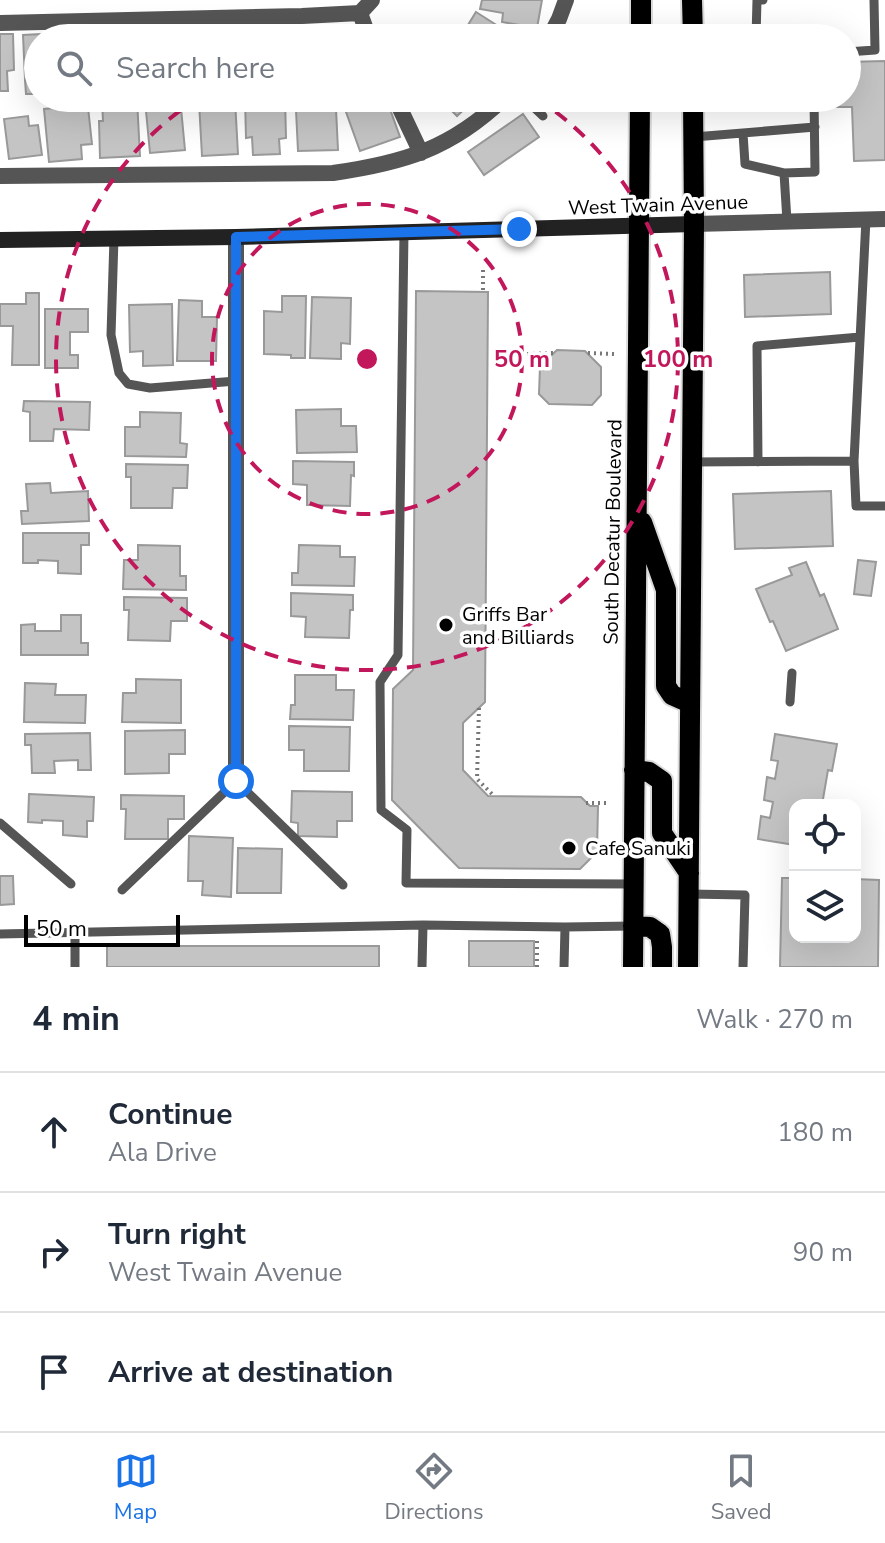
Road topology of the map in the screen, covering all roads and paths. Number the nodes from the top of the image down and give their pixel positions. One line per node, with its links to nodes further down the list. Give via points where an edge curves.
1 (372, 0): 7 (street)
2 (566, 0): 10 (street)
3 (641, 0): 11 (main road)
4 (692, 0): 12 (main road)
5 (763, 0): 13 (lane, via 757,0)
6 (874, 0): 14 (lane, via 875,50)
7 (360, 13): 8 (street); 9 (street)
8 (0, 23)
9 (364, 24)
10 (556, 24)
11 (641, 24)
12 (693, 24)
13 (756, 24)
14 (861, 51)
15 (402, 112): 25 (street)
16 (489, 112): 25 (street, via 453,139)
17 (539, 112): 21 (lane)
18 (640, 112): 32 (main road, South Decatur Boulevard)
19 (693, 112): 24 (main road)
20 (814, 112): 22 (lane)
21 (543, 116)
22 (815, 127): 23 (lane); 26 (lane, via 815,172)
23 (743, 133): 24 (lane); 26 (lane, via 745,164)
24 (693, 137): 31 (main road)
25 (421, 153): 27 (street, via 333,173)
26 (784, 173): 30 (lane)
27 (0, 176)
28 (866, 219): 29 (street, West Twain Avenue); 30 (street, West Twain Avenue); 39 (lane)
29 (885, 219)
30 (787, 221): 31 (street, West Twain Avenue)
31 (694, 224): 32 (main road, West Twain Avenue); 46 (main road)
32 (640, 225): 33 (main road, West Twain Avenue); 49 (main road, South Decatur Boulevard)
33 (404, 232): 34 (main road, West Twain Avenue); 61 (lane, via 398,655 380,682 380,696 381,810 407,830 406,883)
34 (236, 237): 35 (main road, West Twain Avenue); 44 (street)
35 (114, 238): 36 (main road, West Twain Avenue); 44 (lane, via 111,335 119,373 128,384 150,388)
36 (0, 240)
37 (483, 270): 38 (path)
38 (483, 292)
39 (860, 337): 45 (lane); 47 (lane, via 757,346)
40 (553, 353): 42 (path)
41 (588, 353): 43 (path)
42 (527, 354)
43 (615, 354)
44 (236, 381): 55 (street)
45 (854, 461): 47 (lane); 48 (lane, via 856,506)
46 (692, 462): 47 (lane); 52 (main road)
47 (758, 462)
48 (885, 506)
49 (637, 507): 52 (main road, via 666,590 666,686); 54 (main road, South Decatur Boulevard)
50 (792, 673): 51 (lane)
51 (790, 702)
52 (690, 703): 62 (main road)
53 (479, 708): 56 (path, via 477,779)
54 (634, 770): 61 (main road, South Decatur Boulevard); 62 (main road, via 662,781 662,833)
55 (236, 781): 63 (lane); 64 (lane)
56 (494, 796)
57 (586, 803): 58 (path)
58 (609, 803)
59 (0, 823): 60 (lane)
60 (71, 884)
61 (634, 884): 66 (main road, South Decatur Boulevard)
62 (689, 884): 77 (main road); 78 (lane, via 745,895)
63 (343, 885)
64 (122, 890)
65 (423, 925): 67 (lane); 68 (lane); 72 (lane)
66 (633, 926): 67 (lane); 75 (main road, South Decatur Boulevard); 76 (main road, via 660,934)
67 (565, 927): 70 (lane)
68 (75, 932): 69 (lane); 71 (lane)
69 (0, 934)
70 (564, 941): 73 (path, via 537,941); 74 (lane)
71 (75, 967)
72 (422, 967)
73 (537, 967)
74 (564, 967)
75 (633, 967)
76 (662, 967)
77 (688, 967)
78 (743, 967)

